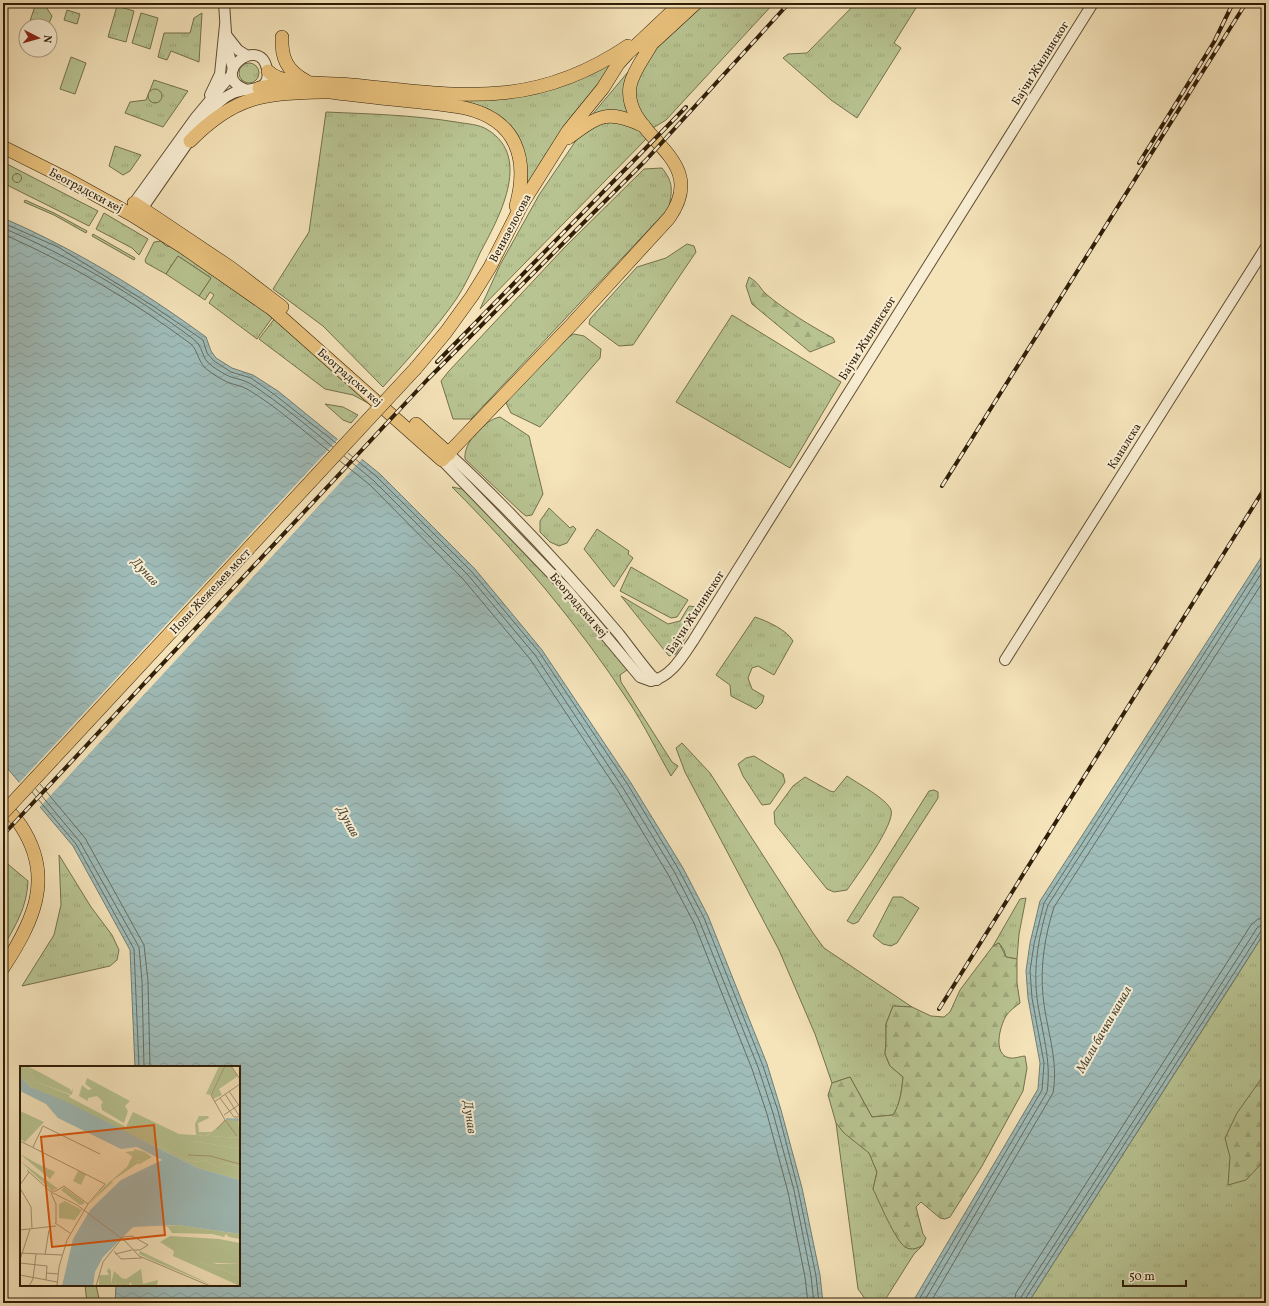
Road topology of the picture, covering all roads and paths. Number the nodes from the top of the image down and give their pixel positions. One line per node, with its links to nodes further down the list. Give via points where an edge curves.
1 (224, 3): 5 (street)
2 (681, 3): 6 (main road, Венизелосова)
3 (696, 3): 8 (main road, Венизелосова)
4 (1093, 3): 27 (street, Бајчи Жилинског, via 679,662 664,677 657,680 644,680)
5 (225, 30): 9 (street, via 238,50); 10 (street); 16 (street, via 220,74)
6 (651, 30): 12 (main road, via 587,71 561,81 505,94 470,96); 13 (main road, Венизелосова, via 618,64)
7 (282, 37): 12 (main road, via 286,62 294,75)
8 (651, 45): 13 (main road, Венизелосова); 17 (main road, via 630,86 635,113)
9 (246, 55): 10 (street, via 240,58); 11 (street, via 260,58)
10 (233, 71): 14 (street, via 237,85); 16 (street)
11 (268, 71): 12 (main road, via 276,78); 14 (street, via 266,80)
12 (307, 82)
13 (604, 88): 19 (main road, Венизелосова, via 576,120)
14 (253, 89): 15 (main road, via 273,86); 18 (street, via 232,94 216,104)
15 (323, 92): 18 (main road, via 277,93 256,98 220,114); 22 (main road, via 465,108 490,117 500,124 510,134 518,149 522,166 518,198)
16 (202, 109): 21 (street)
17 (645, 127): 19 (main road, via 627,119 609,116 592,121); 25 (main road, via 673,159 679,173 680,189 673,211 573,323)
18 (190, 140): 21 (street)
19 (559, 145): 22 (main road, Венизелосова, via 522,204)
20 (3, 147): 21 (main road, Београдски кеј)
21 (136, 209): 25 (main road, Београдски кеј, via 183,248 272,309)
22 (510, 229): 24 (main road, Венизелосова, via 464,308)
23 (1266, 247): 26 (street, Каналска)
24 (416, 368): 29 (main road, Нови Жежељев мост, bridge)
25 (445, 457): 27 (street, Београдски кеј)
26 (1005, 660)
27 (643, 674)
28 (3, 805): 30 (main road, via 20,824 28,839 38,879 32,916)
29 (3, 814)
30 (3, 968)

